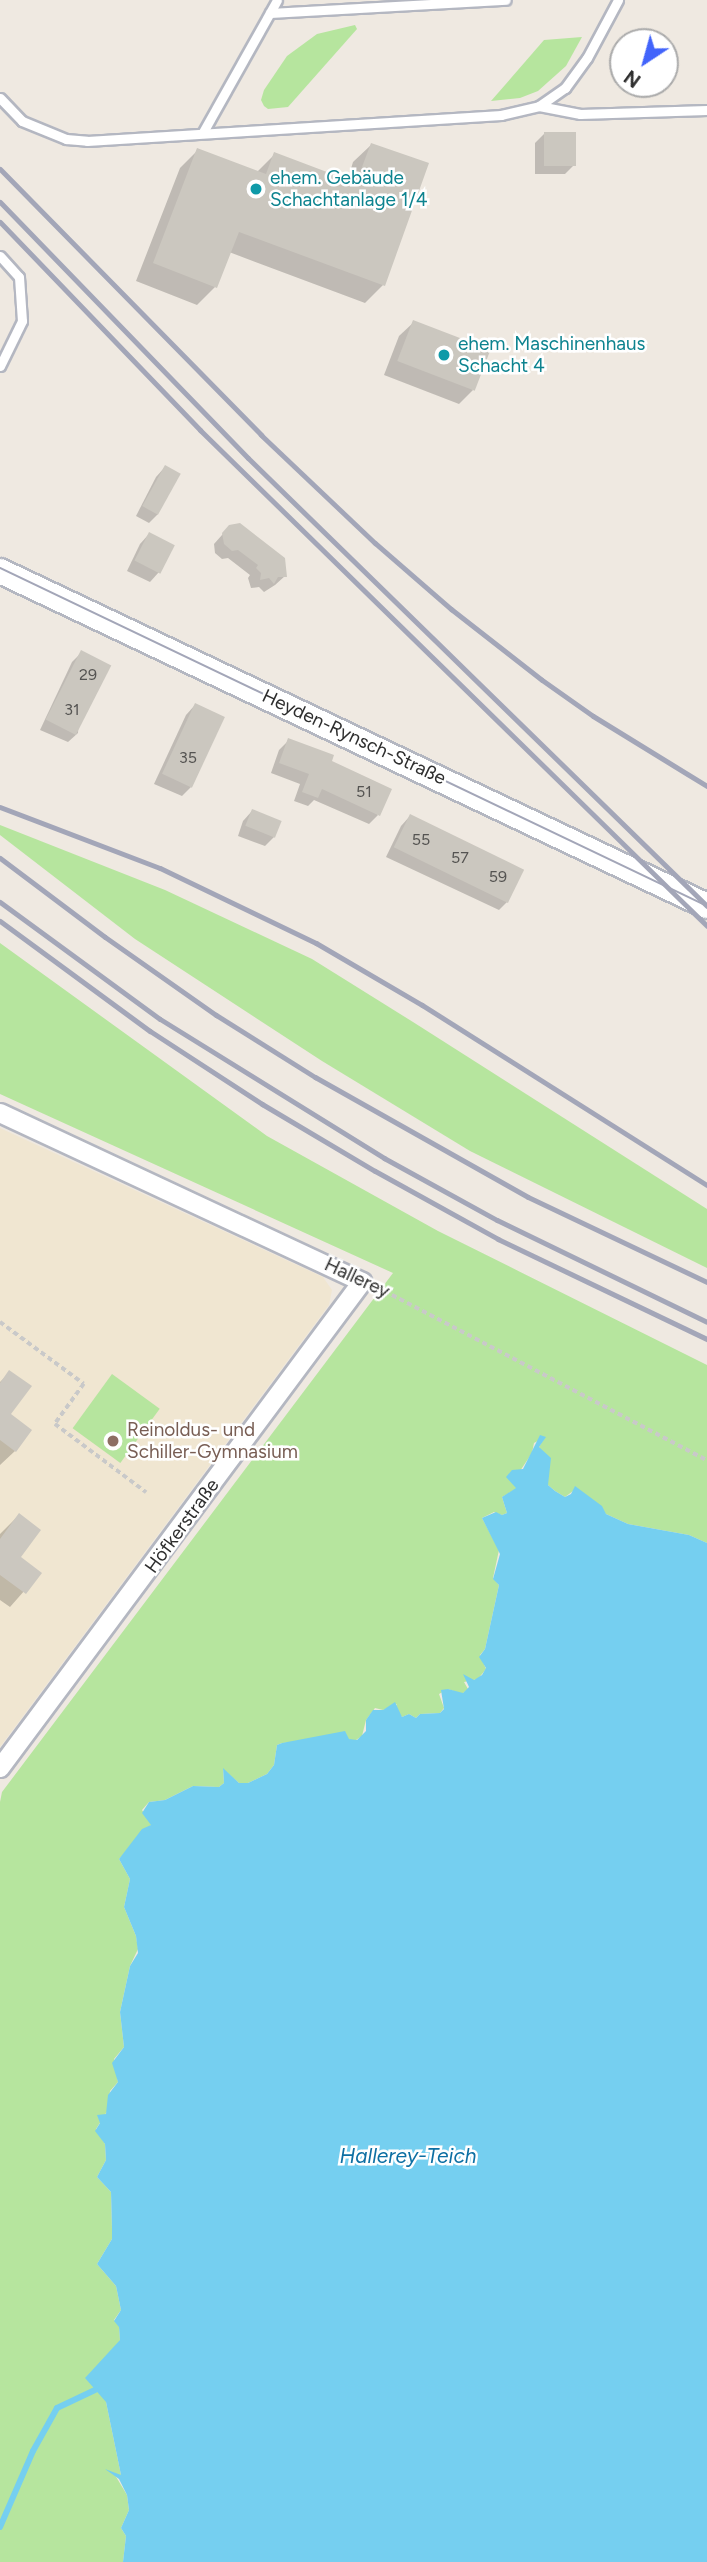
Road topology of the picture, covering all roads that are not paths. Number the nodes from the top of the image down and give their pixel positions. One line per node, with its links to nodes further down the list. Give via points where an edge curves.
1 (277, 0): 4 (lane)
2 (506, 0): 4 (lane)
3 (618, 0): 6 (lane, via 565,88)
4 (270, 13): 8 (lane)
5 (0, 98): 8 (lane, via 22,121 66,139)
6 (539, 106): 7 (lane, via 580,114); 8 (lane, via 501,115)
7 (707, 110)
8 (203, 132)
9 (0, 256): 10 (lane, via 19,277 22,321)
10 (0, 366)
11 (0, 571): 12 (main road, Heyden-Rynsch-Straße)
12 (707, 906)
13 (0, 1113): 14 (street, Hallerey)
14 (362, 1282): 15 (street, Höfkerstraße)
15 (0, 1768)

